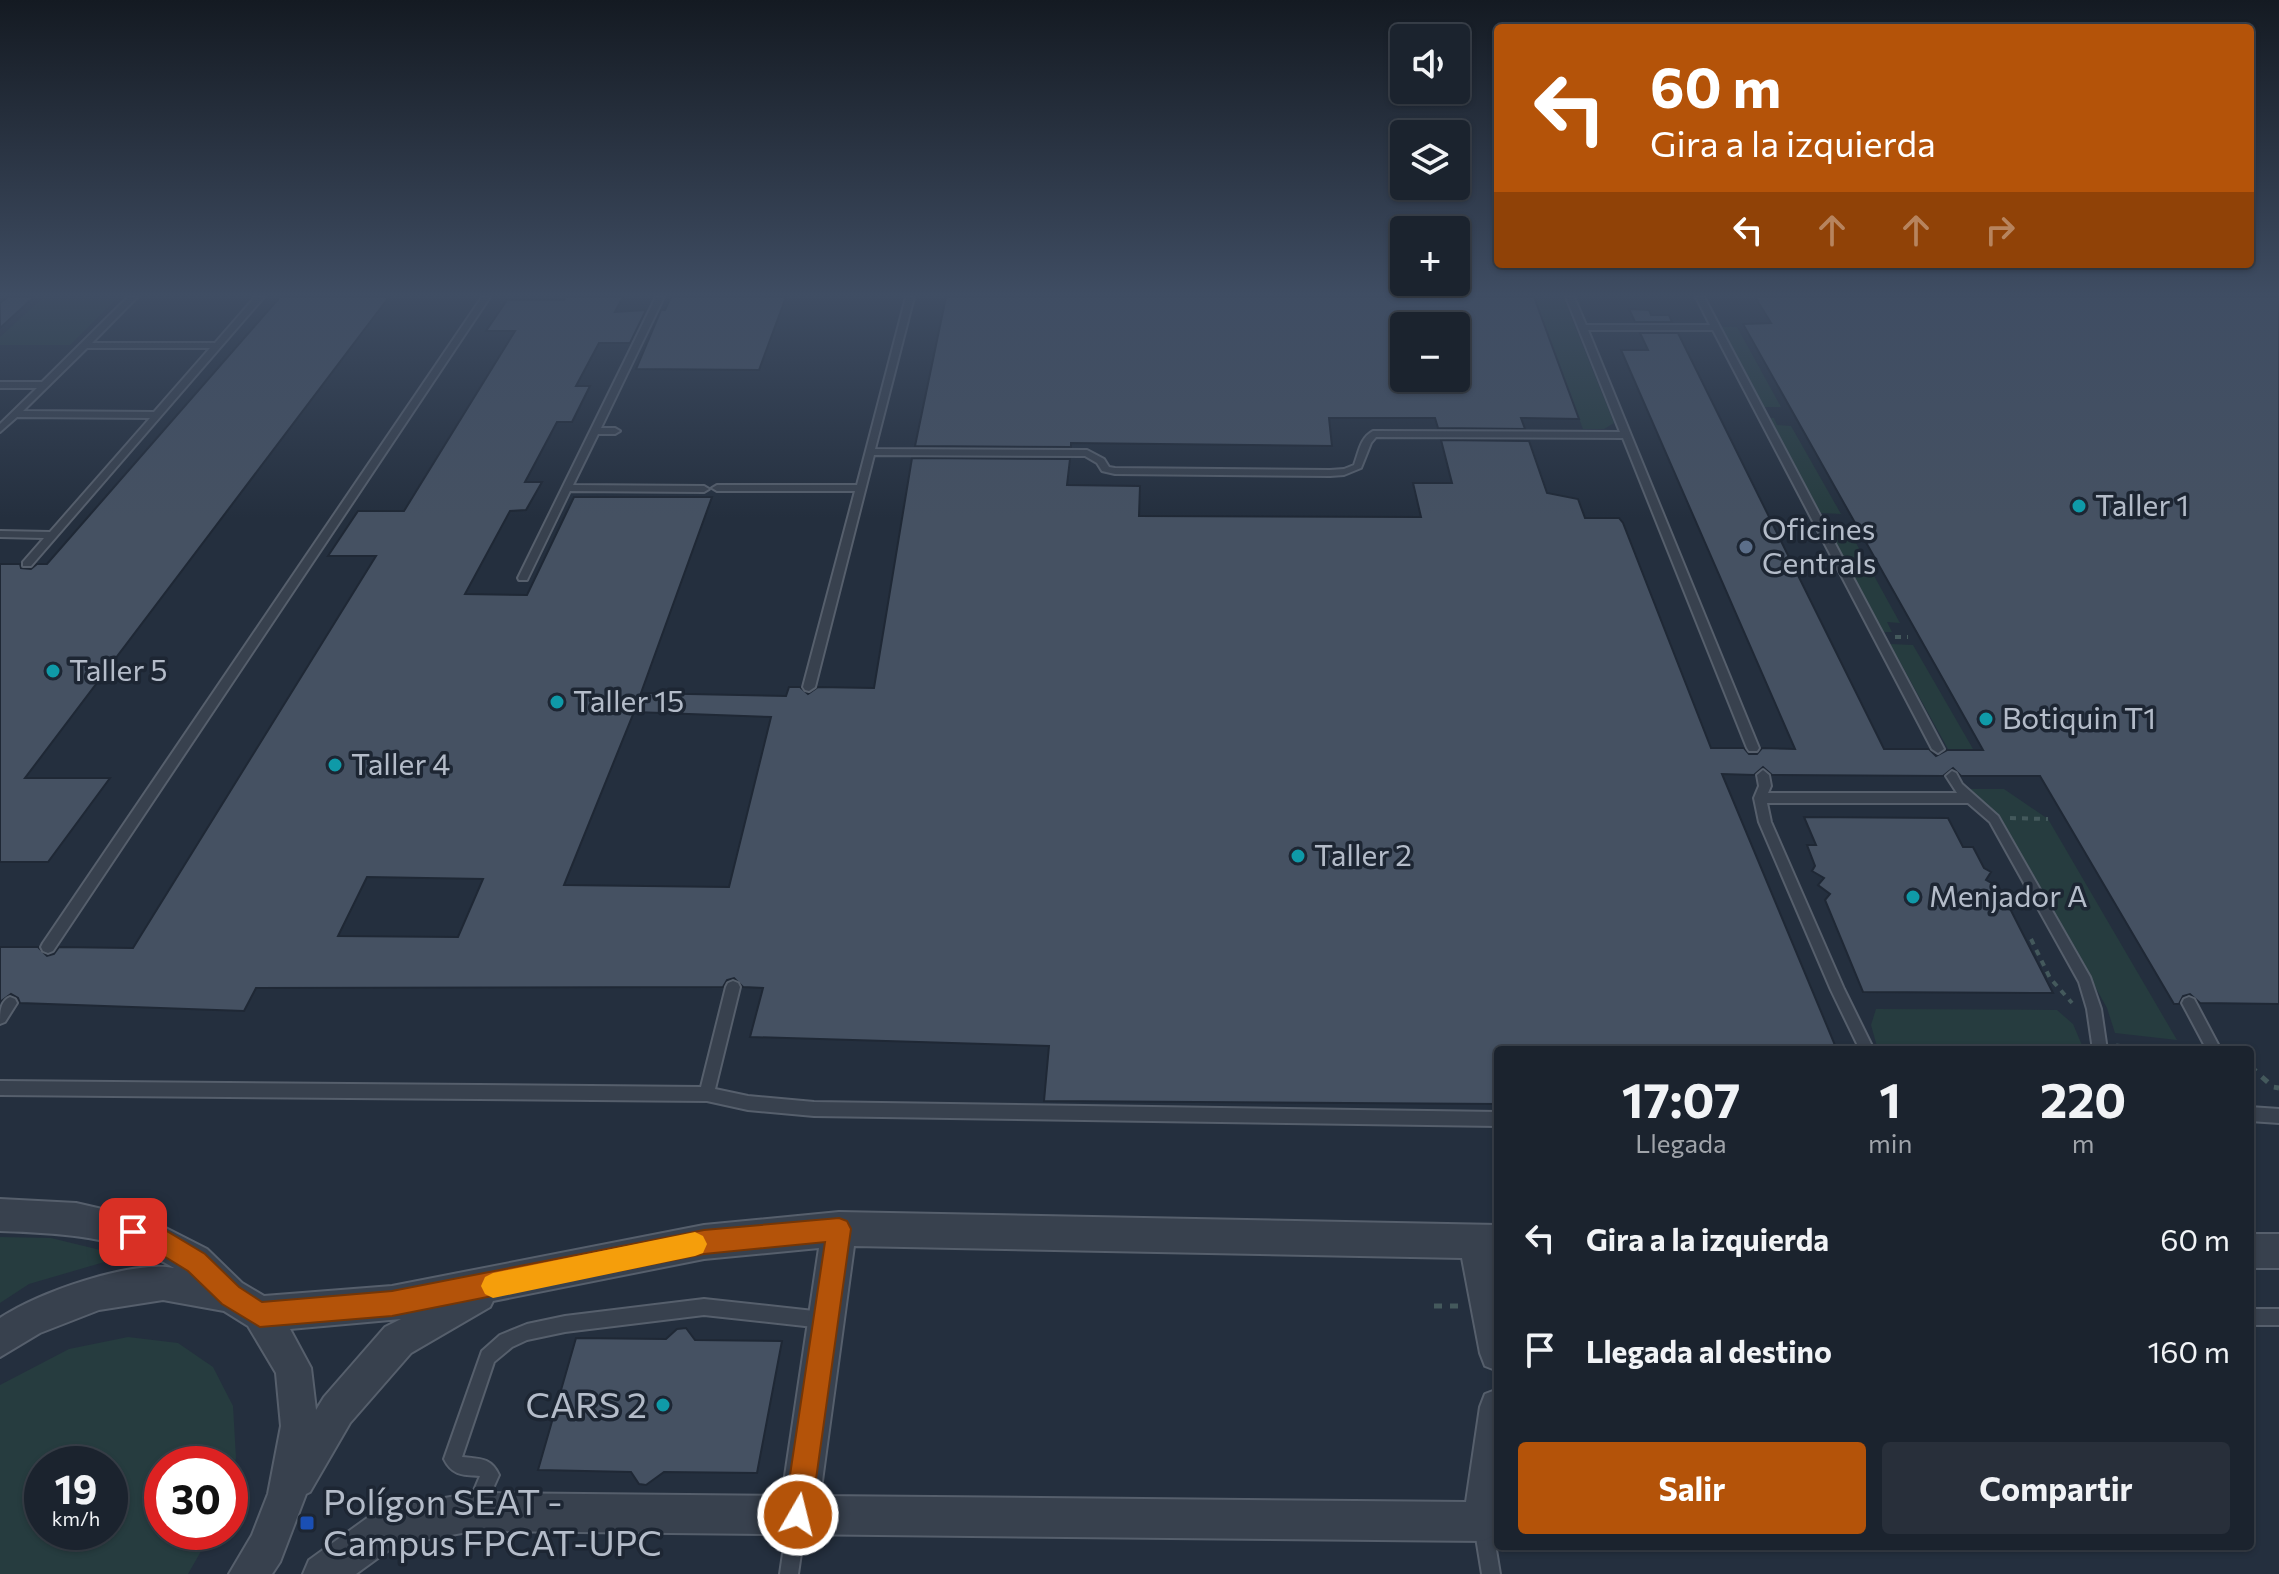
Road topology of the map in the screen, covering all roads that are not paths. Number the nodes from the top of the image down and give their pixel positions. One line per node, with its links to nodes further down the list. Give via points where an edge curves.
1 (59, 370): 9 (lane)
2 (195, 370): 11 (lane)
3 (437, 370): 32 (lane)
4 (624, 370): 13 (lane)
5 (891, 370): 16 (lane)
6 (1599, 370): 15 (lane)
7 (1738, 370): 27 (lane)
8 (0, 385): 9 (lane)
9 (44, 385): 10 (lane)
10 (15, 414): 11 (lane); 12 (lane)
11 (158, 415): 22 (lane)
12 (0, 429)
13 (595, 431): 14 (lane); 17 (lane)
14 (615, 431)
15 (1626, 435): 16 (lane, via 1373,434 1351,473 1115,471 1087,453); 26 (lane)
16 (870, 452): 19 (lane)
17 (567, 488): 20 (lane); 24 (lane)
18 (717, 488): 19 (lane)
19 (859, 488): 25 (lane)
20 (704, 489)
21 (0, 534): 22 (lane)
22 (53, 535): 23 (lane)
23 (27, 564)
24 (523, 578)
25 (809, 687)
26 (1753, 748)
27 (1938, 749)
28 (1763, 775): 30 (lane)
29 (1952, 776): 31 (lane)
30 (1760, 798): 31 (lane); 37 (lane, via 1765,822)
31 (1972, 798): 38 (lane, via 1994,819 2085,981)
32 (48, 947)
33 (733, 987): 41 (lane)
34 (10, 1003): 36 (lane)
35 (2189, 1003): 39 (lane)
36 (0, 1018)
37 (1865, 1046)
38 (2099, 1046)
39 (2212, 1046)
40 (0, 1088): 41 (lane)
41 (707, 1094): 44 (lane, via 814,1109)
42 (2254, 1114): 43 (lane)
43 (2279, 1116)
44 (1494, 1119)
45 (0, 1215): 52 (street, via 86,1219 157,1239 196,1262)
46 (839, 1229): 47 (street); 51 (street, via 704,1242); 56 (street)
47 (1487, 1242): 50 (street)
48 (2254, 1251): 49 (street)
49 (2279, 1251)
50 (1491, 1280): 53 (street)
51 (495, 1285): 52 (street, via 392,1303); 59 (street, via 398,1340 337,1410)
52 (245, 1305): 57 (street, via 163,1283 99,1293 29,1320); 59 (street, via 293,1368 300,1426)
53 (1494, 1311)
54 (2254, 1317): 55 (lane)
55 (2279, 1317)
56 (826, 1320): 60 (lane, via 704,1307 565,1324 506,1341 488,1357 453,1459 458,1466 485,1468 490,1475); 61 (street)
57 (0, 1339)
58 (1494, 1438): 62 (street)
59 (287, 1494): 63 (street)
60 (473, 1512): 61 (street); 64 (street, via 388,1527)
61 (798, 1515): 62 (street); 65 (lane)
62 (1483, 1522): 66 (lane)
63 (257, 1565)
64 (323, 1574)
65 (789, 1574)
66 (1491, 1574)

